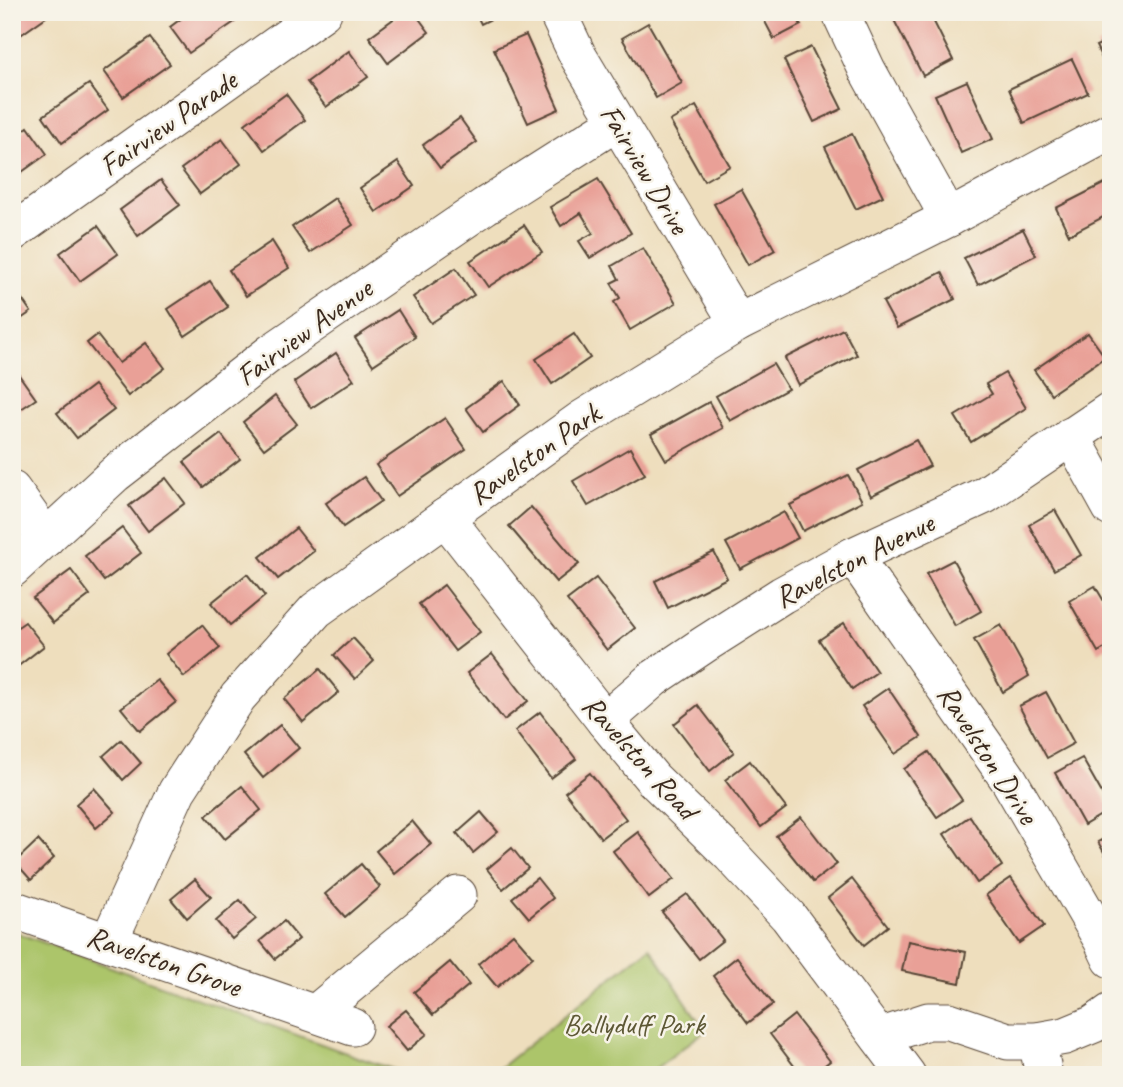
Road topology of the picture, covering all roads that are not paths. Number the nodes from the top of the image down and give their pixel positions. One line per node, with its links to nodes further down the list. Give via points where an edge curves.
1 (323, 12): 7 (street, Fairview Parade)
2 (557, 12): 4 (street, Fairview Drive)
3 (840, 12): 6 (street)
4 (617, 122): 8 (street, Fairview Drive); 14 (street, Fairview Avenue, via 272,352 115,474)
5 (1111, 131): 6 (street, Ravelston Park)
6 (949, 218): 8 (street, Ravelston Park)
7 (12, 233)
8 (738, 323): 13 (street, Ravelston Park, via 582,419)
9 (1111, 410): 10 (street, Ravelston Avenue)
10 (1071, 436): 12 (street); 15 (street, Ravelston Avenue, via 985,495)
11 (12, 490): 14 (street)
12 (1111, 508)
13 (444, 517): 17 (street, Ravelston Road); 20 (street, Ravelston Park, via 316,610 238,696 177,791)
14 (46, 538): 16 (street, Fairview Avenue)
15 (853, 556): 17 (street, Ravelston Avenue, via 705,643 653,679); 21 (street, Ravelston Drive, via 1009,780)
16 (12, 569)
17 (605, 721): 25 (street, Ravelston Road, via 653,779 788,916)
18 (458, 895): 23 (street)
19 (12, 909): 20 (street, Ravelston Grove)
20 (109, 941): 23 (street, Ravelston Grove)
21 (1111, 958)
22 (1111, 1012): 26 (street, via 1065,1035)
23 (316, 1013): 24 (street, Ravelston Grove)
24 (353, 1027)
25 (879, 1037): 26 (street, via 928,1021 949,1021 1008,1041); 27 (street, Ravelston Road)
26 (1040, 1058)
27 (907, 1075)

